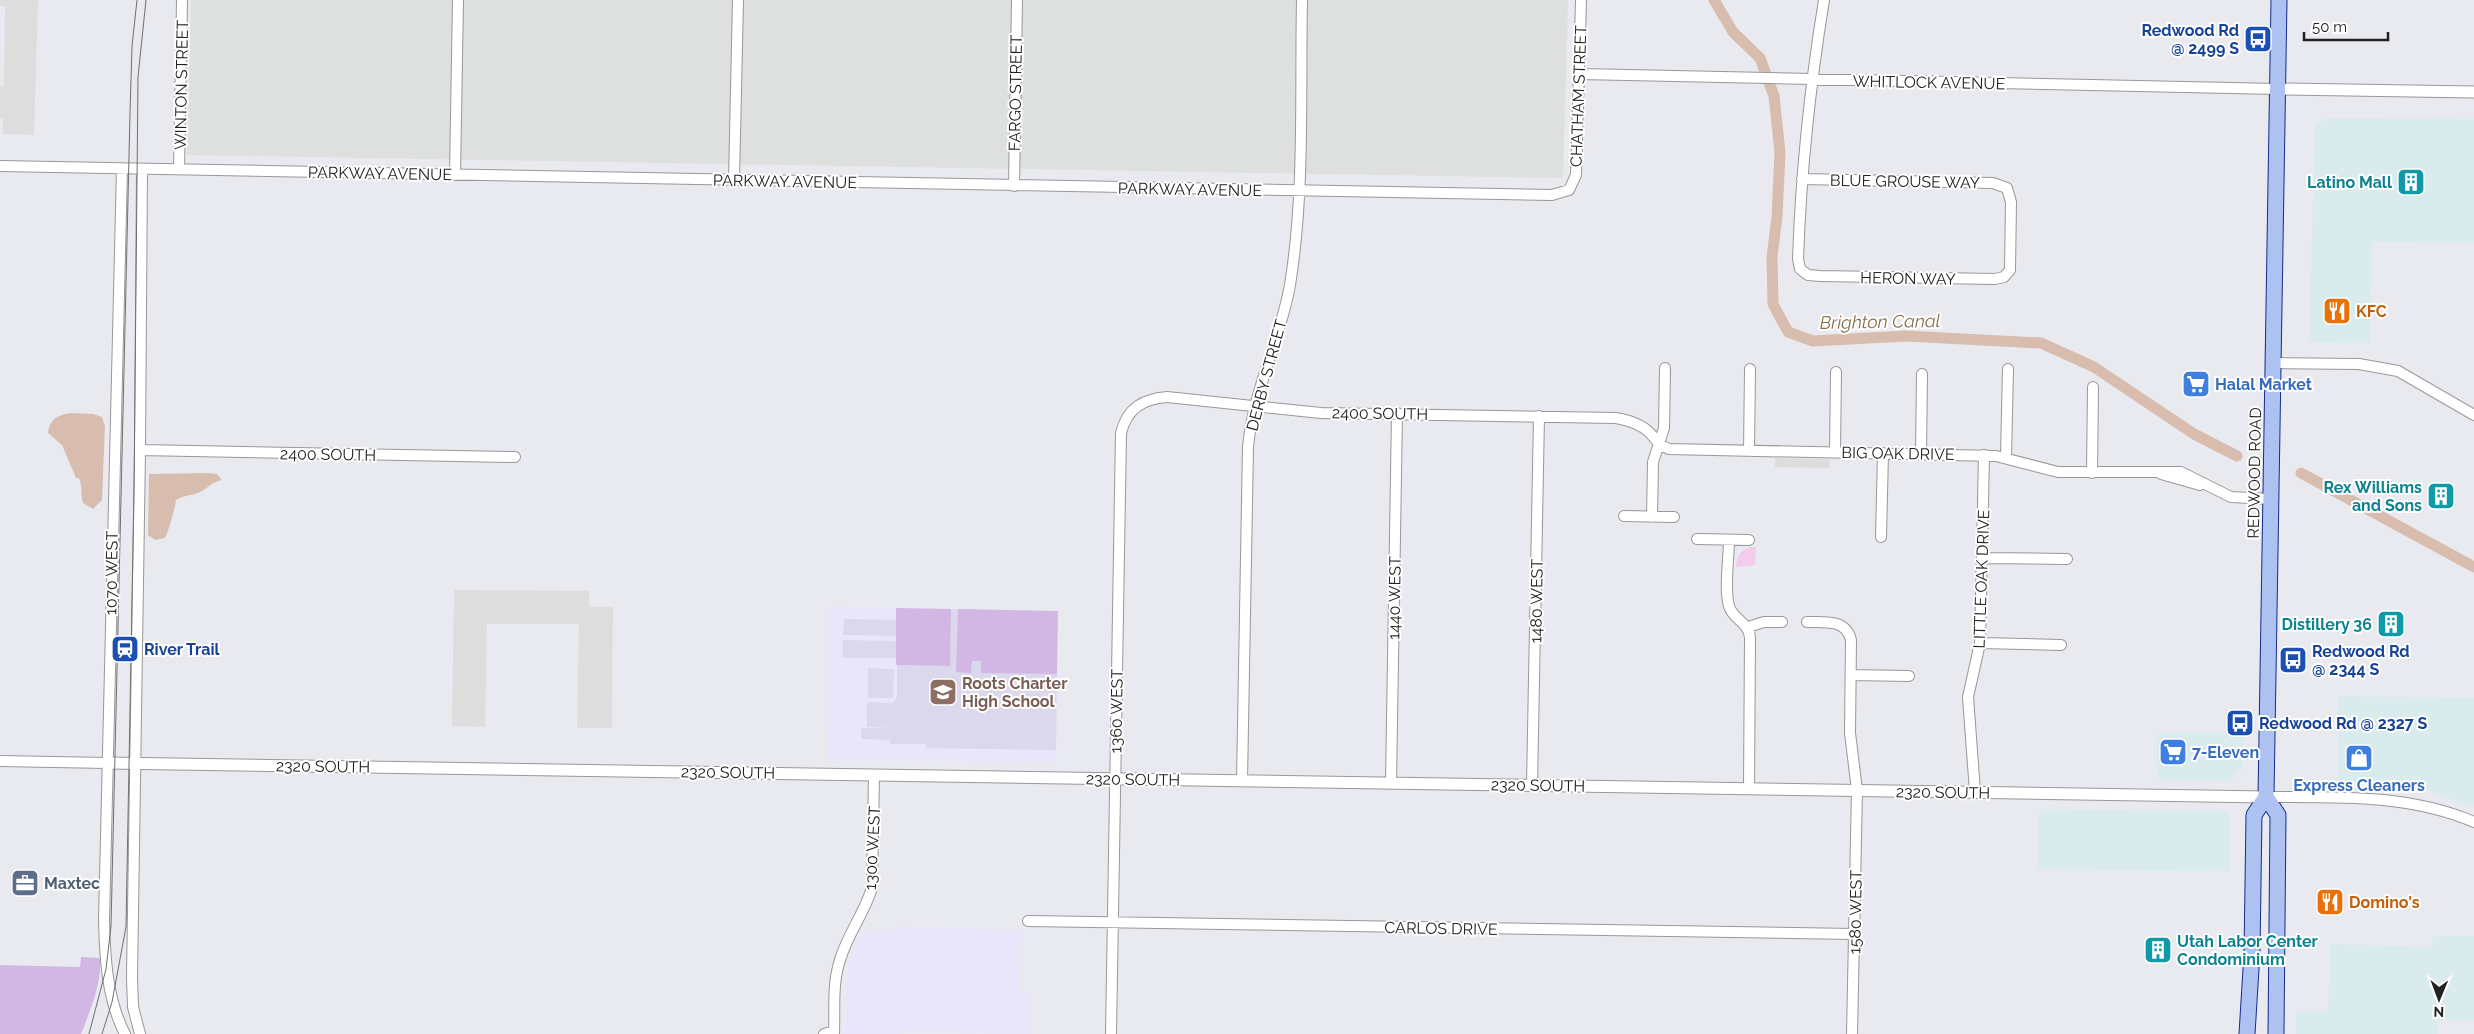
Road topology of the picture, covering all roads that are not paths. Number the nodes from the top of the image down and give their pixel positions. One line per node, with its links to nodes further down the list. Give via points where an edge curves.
1 (182, 0): 16 (street, WINTON STREET)
2 (458, 0): 17 (street)
3 (738, 0): 19 (street)
4 (1016, 0): 20 (street, FARGO STREET)
5 (1302, 0): 22 (street, DERBY STREET)
6 (1581, 0): 9 (street, CHATHAM STREET)
7 (1824, 0): 10 (street)
8 (2279, 0): 11 (main road, REDWOOD ROAD)
9 (1580, 74): 10 (street, WHITLOCK AVENUE); 21 (street, CHATHAM STREET, via 1577,167 1575,181)
10 (1811, 79): 11 (street, WHITLOCK AVENUE); 18 (street)
11 (2278, 89): 12 (street); 24 (main road, REDWOOD ROAD)
12 (2474, 92)
13 (0, 166): 14 (street, PARKWAY AVENUE)
14 (122, 168): 15 (street, PARKWAY AVENUE); 64 (street, 1070 WEST)
15 (142, 169): 16 (street, PARKWAY AVENUE); 37 (street, 1070 WEST)
16 (179, 169): 17 (street, PARKWAY AVENUE)
17 (455, 175): 19 (street, PARKWAY AVENUE)
18 (1802, 179): 23 (street, BLUE GROUSE WAY, via 1993,183 2007,188 2011,202); 23 (street, HERON WAY, via 1798,259 1803,273 1829,277 1994,280 2004,277)
19 (734, 180): 20 (street, PARKWAY AVENUE)
20 (1014, 186): 22 (street, PARKWAY AVENUE)
21 (1569, 190): 22 (street, PARKWAY AVENUE, via 1559,195 1542,196)
22 (1299, 192): 31 (street, DERBY STREET, via 1297,236 1289,289)
23 (2010, 270)
24 (2274, 363): 33 (street, via 2359,364 2398,371); 46 (main road, REDWOOD ROAD)
25 (1665, 368): 36 (street, via 1663,434)
26 (1750, 369): 38 (street)
27 (2008, 369): 44 (street)
28 (1836, 372): 39 (street)
29 (1922, 374): 41 (street)
30 (2094, 388): 45 (street)
31 (1254, 406): 32 (street, 2400 SOUTH, via 1320,412); 35 (street, 2400 SOUTH, via 1156,398 1144,400); 68 (street, DERBY STREET, via 1248,447)
32 (1397, 413): 34 (street, 2400 SOUTH); 69 (street, 1440 WEST)
33 (2474, 415)
34 (1539, 416): 36 (street, 2400 SOUTH, via 1627,420 1648,432); 70 (street, 1480 WEST)
35 (1124, 419): 67 (street, 1360 WEST)
36 (1658, 444): 38 (street, BIG OAK DRIVE, via 1669,449); 48 (street, via 1653,462)
37 (140, 450): 43 (street, 2400 SOUTH); 65 (street, 1070 WEST)
38 (1749, 451): 39 (street, BIG OAK DRIVE)
39 (1835, 452): 40 (street, BIG OAK DRIVE)
40 (1883, 453): 41 (street, BIG OAK DRIVE); 50 (street)
41 (1921, 454): 42 (street, BIG OAK DRIVE)
42 (1984, 455): 44 (street, BIG OAK DRIVE); 54 (street, LITTLE OAK DRIVE)
43 (515, 457)
44 (2006, 457): 45 (street, BIG OAK DRIVE, via 2046,471)
45 (2092, 472): 46 (street, BIG OAK DRIVE, via 2160,474 2206,486 2231,497)
46 (2272, 498): 74 (main road, REDWOOD ROAD)
47 (1624, 516): 48 (street)
48 (1652, 517): 49 (street)
49 (1674, 517)
50 (1881, 537)
51 (1697, 539): 52 (street)
52 (1729, 540): 53 (street); 58 (street, via 1729,603 1732,613)
53 (1749, 540)
54 (1982, 558): 55 (street); 59 (street, LITTLE OAK DRIVE)
55 (2067, 559)
56 (1782, 622): 58 (street, via 1764,622)
57 (1807, 622): 61 (street, 1580 WEST, via 1834,623 1846,628 1850,640)
58 (1748, 628): 71 (street)
59 (1980, 643): 60 (street); 73 (street, LITTLE OAK DRIVE, via 1968,697)
60 (2061, 645)
61 (1851, 675): 62 (street); 72 (street, 1580 WEST, via 1850,733)
62 (1909, 676)
63 (0, 761): 64 (street, 2320 SOUTH)
64 (108, 763): 65 (street, 2320 SOUTH); 80 (street, 1070 WEST, via 104,940 112,1002)
65 (136, 763): 66 (street, 2320 SOUTH); 81 (street, 1070 WEST, via 132,978 133,1007)
66 (874, 775): 67 (street, 2320 SOUTH); 79 (street, 1300 WEST, via 872,888 840,960)
67 (1115, 779): 68 (street, 2320 SOUTH); 77 (street, 1360 WEST)
68 (1242, 781): 69 (street, 2320 SOUTH)
69 (1390, 783): 70 (street, 2320 SOUTH)
70 (1532, 785): 71 (street, 2320 SOUTH)
71 (1749, 788): 72 (street, 2320 SOUTH)
72 (1857, 790): 73 (street, 2320 SOUTH); 78 (street, 1580 WEST)
73 (1976, 792): 74 (street, 2320 SOUTH)
74 (2266, 797): 75 (street, via 2345,797 2407,802); 84 (main road, REDWOOD ROAD, via 2254,815); 85 (main road, via 2278,815)
75 (2474, 822)
76 (1028, 921): 77 (street, CARLOS DRIVE)
77 (1113, 923): 78 (street, CARLOS DRIVE); 82 (street, 1360 WEST)
78 (1854, 934): 83 (street, 1580 WEST)
79 (831, 1033)
80 (125, 1034)
81 (140, 1034)
82 (1112, 1034)
83 (1852, 1034)
84 (2247, 1034)
85 (2276, 1034)

